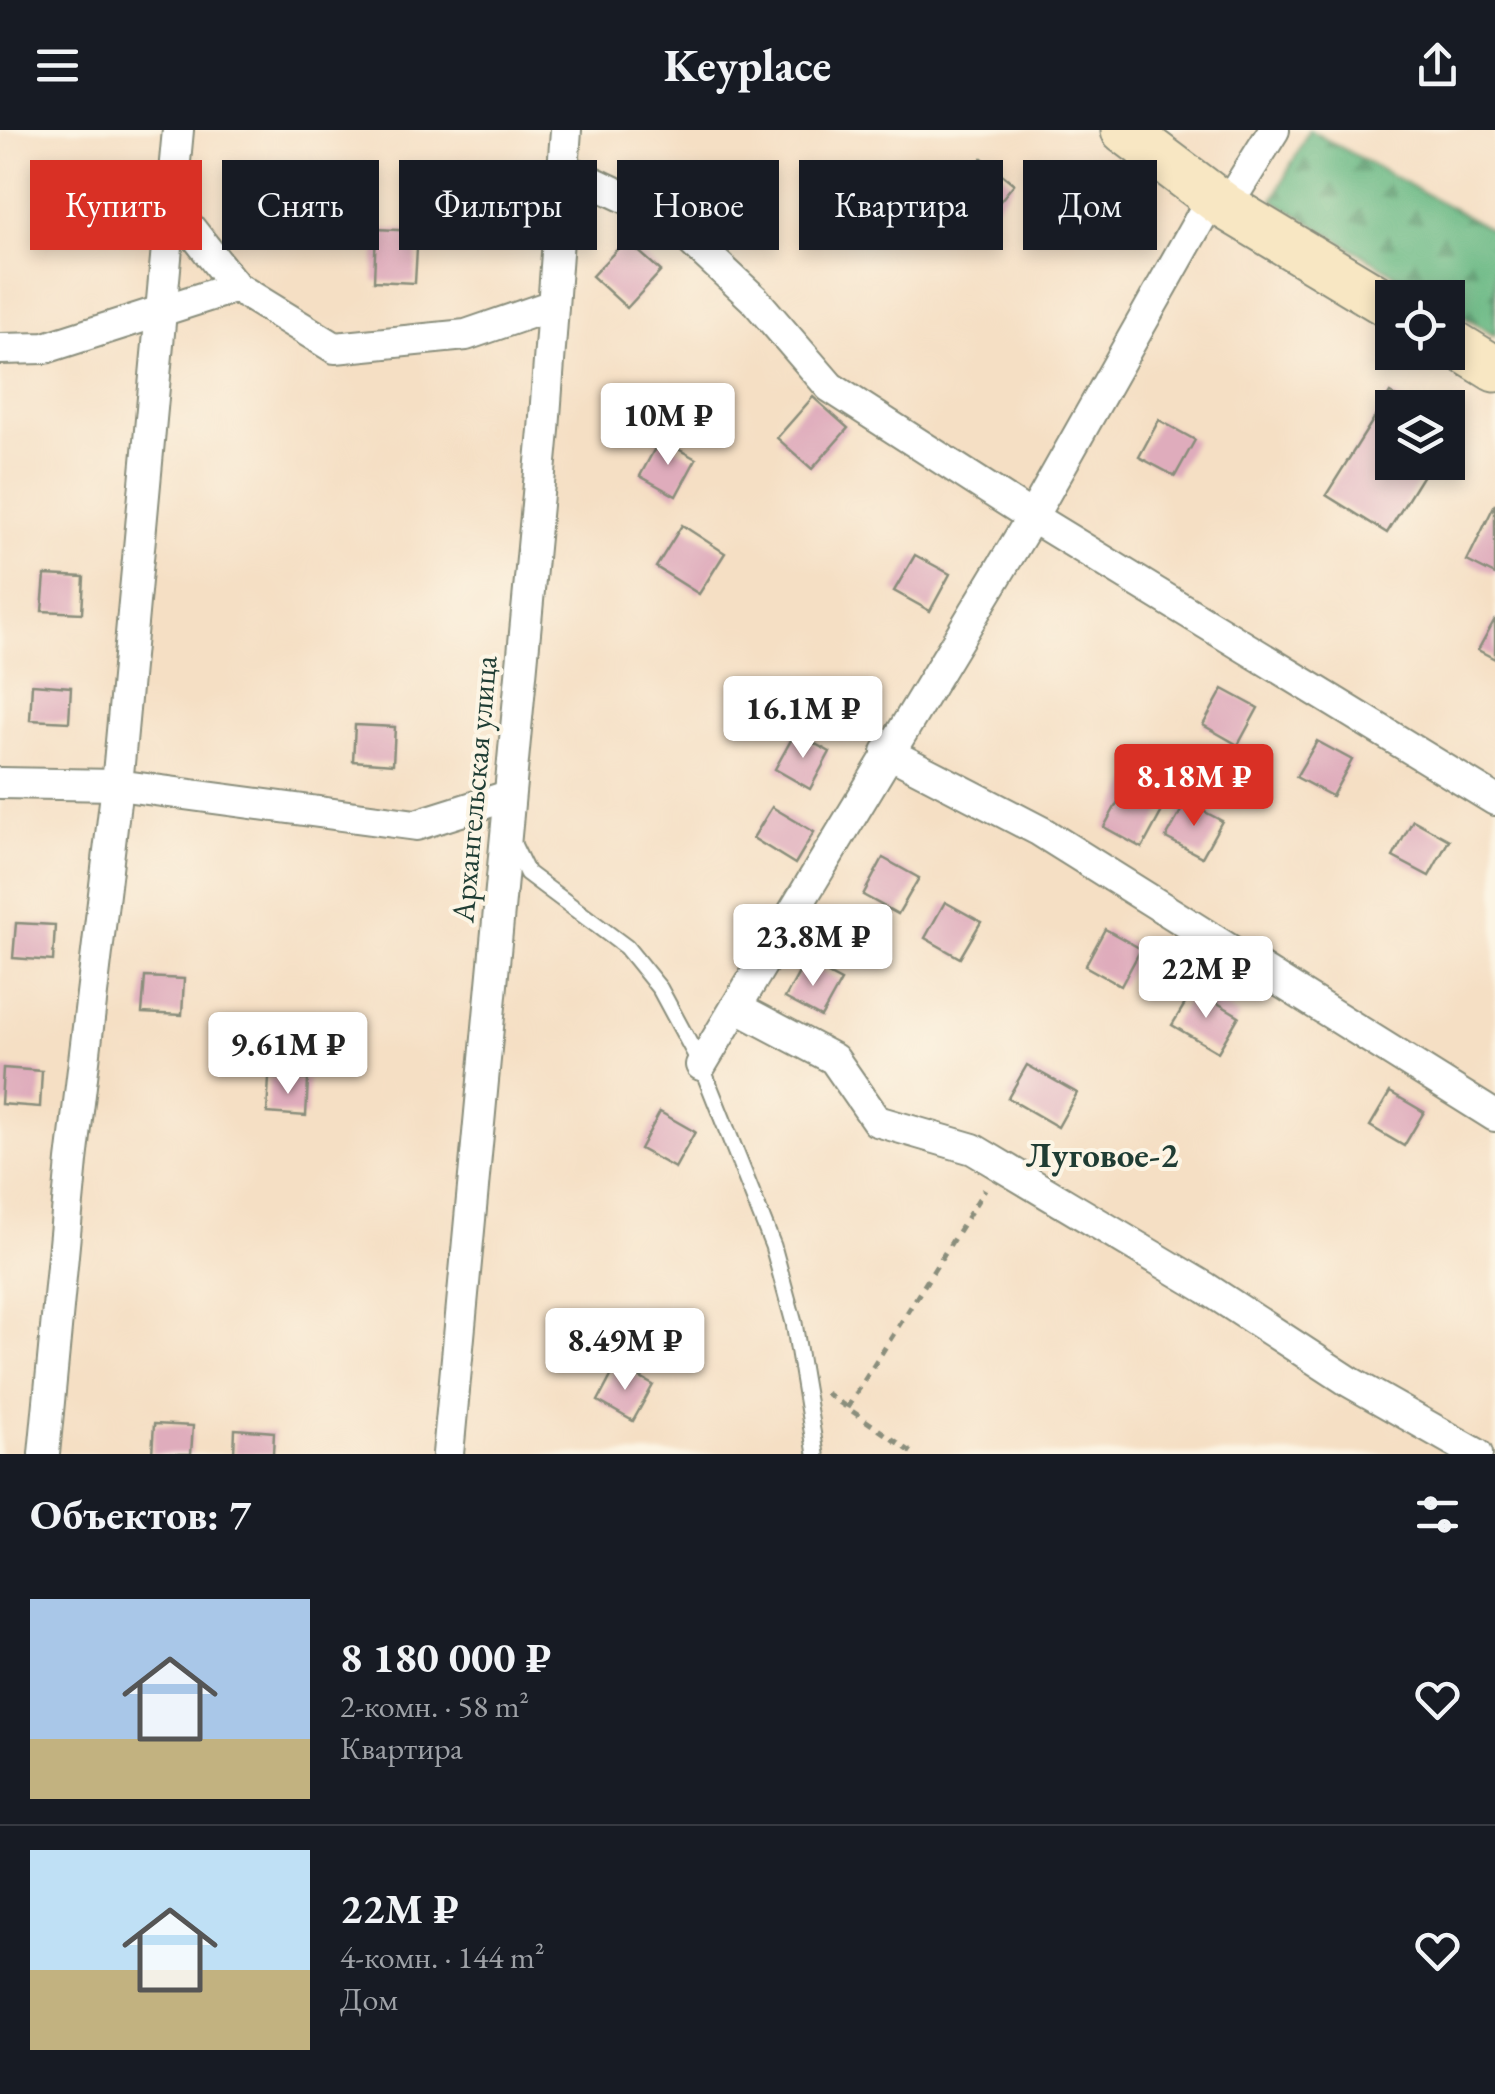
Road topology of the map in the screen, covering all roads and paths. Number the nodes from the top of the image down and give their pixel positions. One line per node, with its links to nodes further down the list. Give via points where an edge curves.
1 (178, 130): 5 (street)
2 (566, 130): 6 (street, Архангельская улица)
3 (1124, 130): 8 (main road)
4 (1274, 130): 8 (street)
5 (175, 160)
6 (564, 160)
7 (597, 184): 19 (street, via 665,216 755,300 830,387)
8 (1220, 201): 13 (main road); 19 (street)
9 (202, 244): 12 (street)
10 (165, 250): 15 (street)
11 (558, 250): 14 (street, Архангельская улица)
12 (236, 287): 14 (street, via 335,348 466,335); 15 (street)
13 (1375, 297)
14 (554, 305): 23 (street, Архангельская улица)
15 (158, 308): 16 (street, via 45,348); 22 (street)
16 (0, 349)
17 (1465, 350): 18 (main road)
18 (1495, 369)
19 (1032, 517): 20 (street); 24 (street)
20 (887, 752): 26 (street); 28 (street, via 1040,831)
21 (0, 783): 22 (street)
22 (117, 786): 23 (street, via 416,825); 32 (street)
23 (508, 796): 25 (street, Архангельская улица)
24 (1495, 800)
25 (505, 827): 27 (lane, via 527,873 626,947 660,989); 33 (street, Архангельская улица)
26 (736, 1007): 27 (street); 29 (street, via 834,1060 877,1120 973,1149)
27 (701, 1065): 30 (lane, via 774,1246)
28 (1495, 1116)
29 (1000, 1165): 31 (path); 36 (street)
30 (803, 1377): 31 (path); 34 (lane)
31 (847, 1408): 35 (path)
32 (44, 1454)
33 (448, 1454)
34 (816, 1454)
35 (914, 1454)
36 (1477, 1454)

